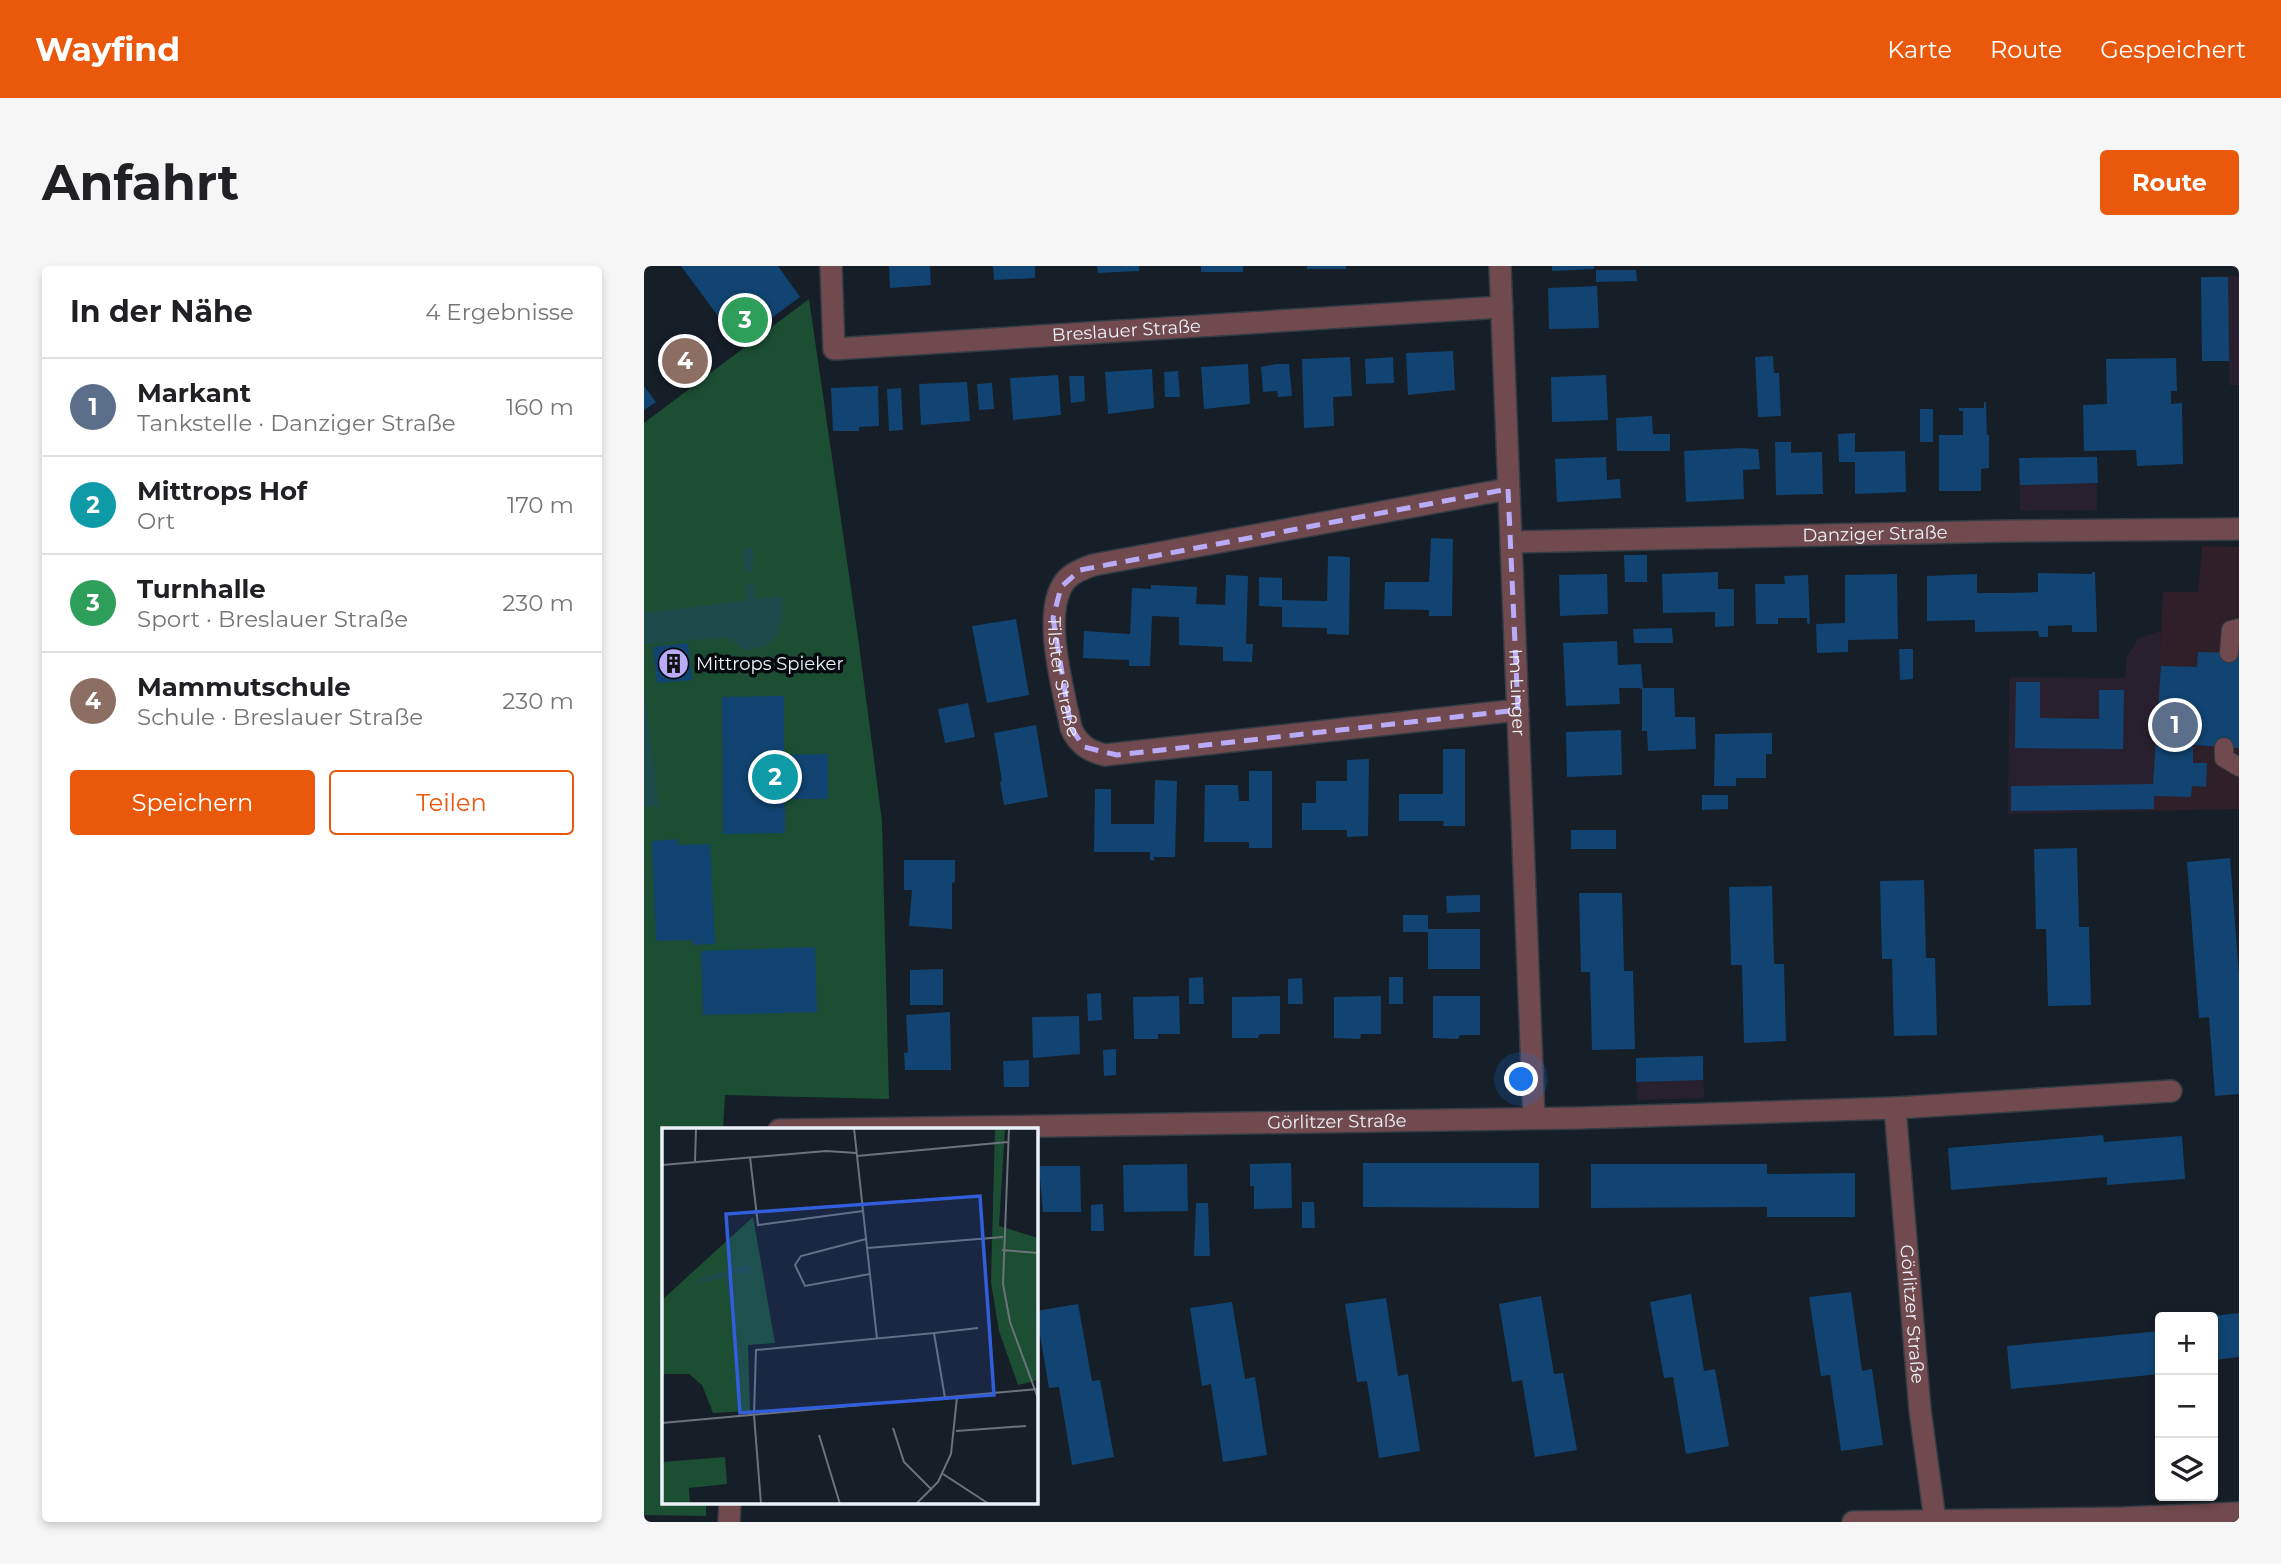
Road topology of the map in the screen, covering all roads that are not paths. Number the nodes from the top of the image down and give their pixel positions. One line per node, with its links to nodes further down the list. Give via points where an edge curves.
1 (831, 266): 3 (street, Breslauer Straße, via 834,349)
2 (1500, 266): 3 (street, Im Linger)
3 (1502, 307): 4 (street, Im Linger)
4 (1508, 489): 6 (street, Im Linger); 9 (street, Tilsiter Straße, via 1093,565 1069,577 1061,587 1053,618 1071,728 1084,747 1105,755)
5 (2239, 529): 6 (street, Danziger Straße)
6 (1511, 542): 9 (street, Im Linger)
7 (2239, 628): 8 (lane, via 2231,630)
8 (2229, 653)
9 (1518, 710): 14 (street, Im Linger)
10 (2224, 747): 11 (lane, via 2224,758)
11 (2239, 767)
12 (2171, 1091): 13 (street, Görlitzer Straße)
13 (1895, 1108): 14 (street, Görlitzer Straße); 18 (street, Görlitzer Straße, via 1920,1409)
14 (1534, 1118): 15 (street, Görlitzer Straße)
15 (905, 1128)
16 (730, 1504): 20 (street)
17 (2239, 1513): 19 (street)
18 (1935, 1520): 19 (street); 21 (street)
19 (2007, 1521)
20 (729, 1522)
21 (1853, 1522)

